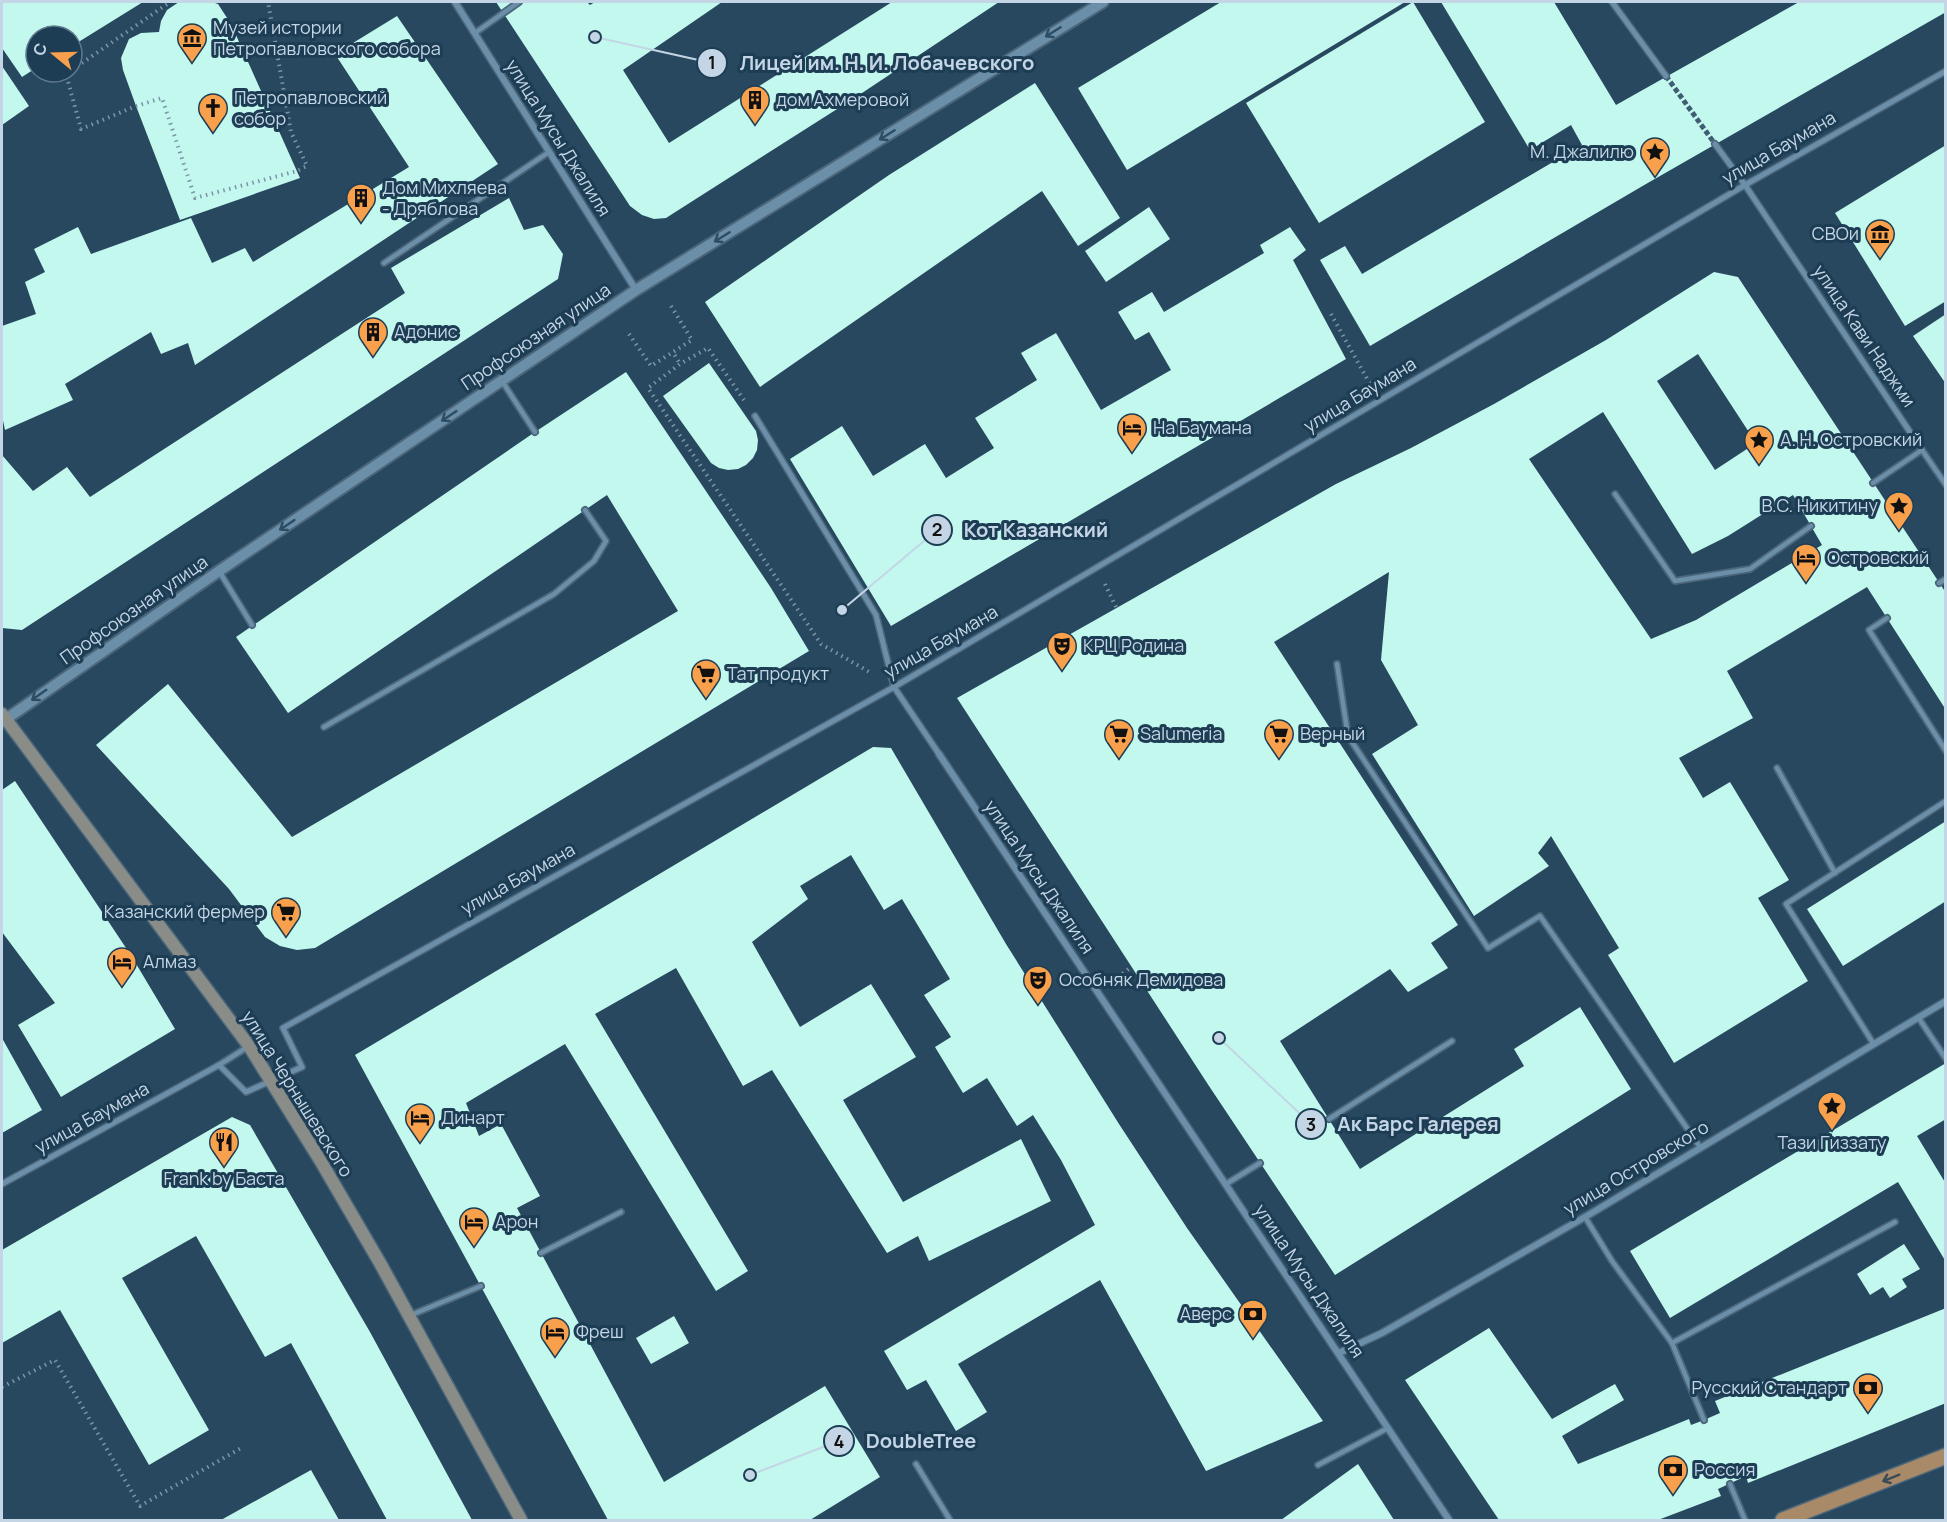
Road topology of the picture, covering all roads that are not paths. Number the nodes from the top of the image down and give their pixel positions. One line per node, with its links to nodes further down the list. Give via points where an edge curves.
1 (455, 2): 5 (street, улица Мусы Джалиля)
2 (519, 2): 5 (lane)
3 (1103, 2): 12 (street, Профсоюзная улица, one-way to 12)
4 (1612, 2): 7 (street)
5 (475, 33): 9 (street, улица Мусы Джалиля)
6 (1946, 71): 10 (street, улица Баумана)
7 (1666, 76)
8 (1715, 144): 10 (street, улица Кави Наджми)
9 (549, 152): 11 (lane); 12 (street, улица Мусы Джалиля)
10 (1745, 185): 16 (street, улица Кави Наджми); 28 (street, улица Баумана)
11 (384, 263)
12 (636, 290): 13 (street, Профсоюзная улица)
13 (502, 381): 15 (lane); 22 (street, Профсоюзная улица, one-way to 22)
14 (755, 416): 28 (street, улица Мусы Джалиля, via 876,615)
15 (535, 432)
16 (1922, 450): 17 (lane); 18 (lane, улица Кави Наджми)
17 (1873, 483)
18 (1946, 485)
19 (1616, 494): 21 (lane, via 1675,581 1749,569)
20 (585, 510): 30 (lane, via 606,541 594,561 554,594)
21 (1811, 526)
22 (219, 571): 26 (lane); 29 (street, Профсоюзная улица, one-way to 29)
23 (1946, 579): 24 (lane)
24 (1939, 583)
25 (1887, 618): 31 (lane, via 1869,630)
26 (252, 625)
27 (1337, 664): 45 (lane, via 1348,736 1488,948 1540,916)
28 (894, 687): 32 (street, улица Мусы Джалиля); 43 (street, улица Баумана, via 283,1028 302,1067)
29 (3, 718): 40 (main road, улица Чернышевского)
30 (324, 727)
31 (1946, 751)
32 (939, 754): 48 (street, улица Мусы Джалиля)
33 (1777, 768): 35 (lane)
34 (1946, 801): 35 (lane)
35 (1835, 873): 39 (lane, via 1786,904)
36 (1946, 1001): 37 (street, улица Островского)
37 (1918, 1017): 39 (street, улица Островского); 41 (lane)
38 (1452, 1041): 44 (lane)
39 (1873, 1043): 45 (street, улица Островского)
40 (249, 1046): 42 (lane); 43 (main road, улица Чернышевского)
41 (1946, 1059)
42 (219, 1065): 43 (street, улица Баумана, via 246,1092); 47 (street, улица Баумана)
43 (270, 1081): 54 (main road, улица Чернышевского, via 320,1160)
44 (1329, 1119)
45 (1700, 1146): 50 (street, улица Островского)
46 (1260, 1162): 48 (lane)
47 (2, 1184)
48 (1226, 1184): 56 (street, улица Мусы Джалиля)
49 (621, 1212): 52 (lane)
50 (1585, 1217): 55 (lane); 56 (street, улица Островского, via 1382,1333)
51 (1895, 1222): 55 (lane)
52 (541, 1253)
53 (481, 1286): 54 (lane)
54 (408, 1316): 63 (main road, улица Чернышевского)
55 (1672, 1343): 57 (lane)
56 (1339, 1353): 58 (street, улица Мусы Джалиля)
57 (1704, 1420)
58 (1388, 1428): 61 (lane); 65 (street, улица Мусы Джалиля)
59 (1946, 1456): 67 (main road, one-way to 67)
60 (916, 1464): 64 (lane)
61 (1318, 1465)
62 (1730, 1484): 66 (lane)
63 (521, 1521)
64 (951, 1521)
65 (1449, 1521)
66 (1744, 1521)
67 (1783, 1521)

